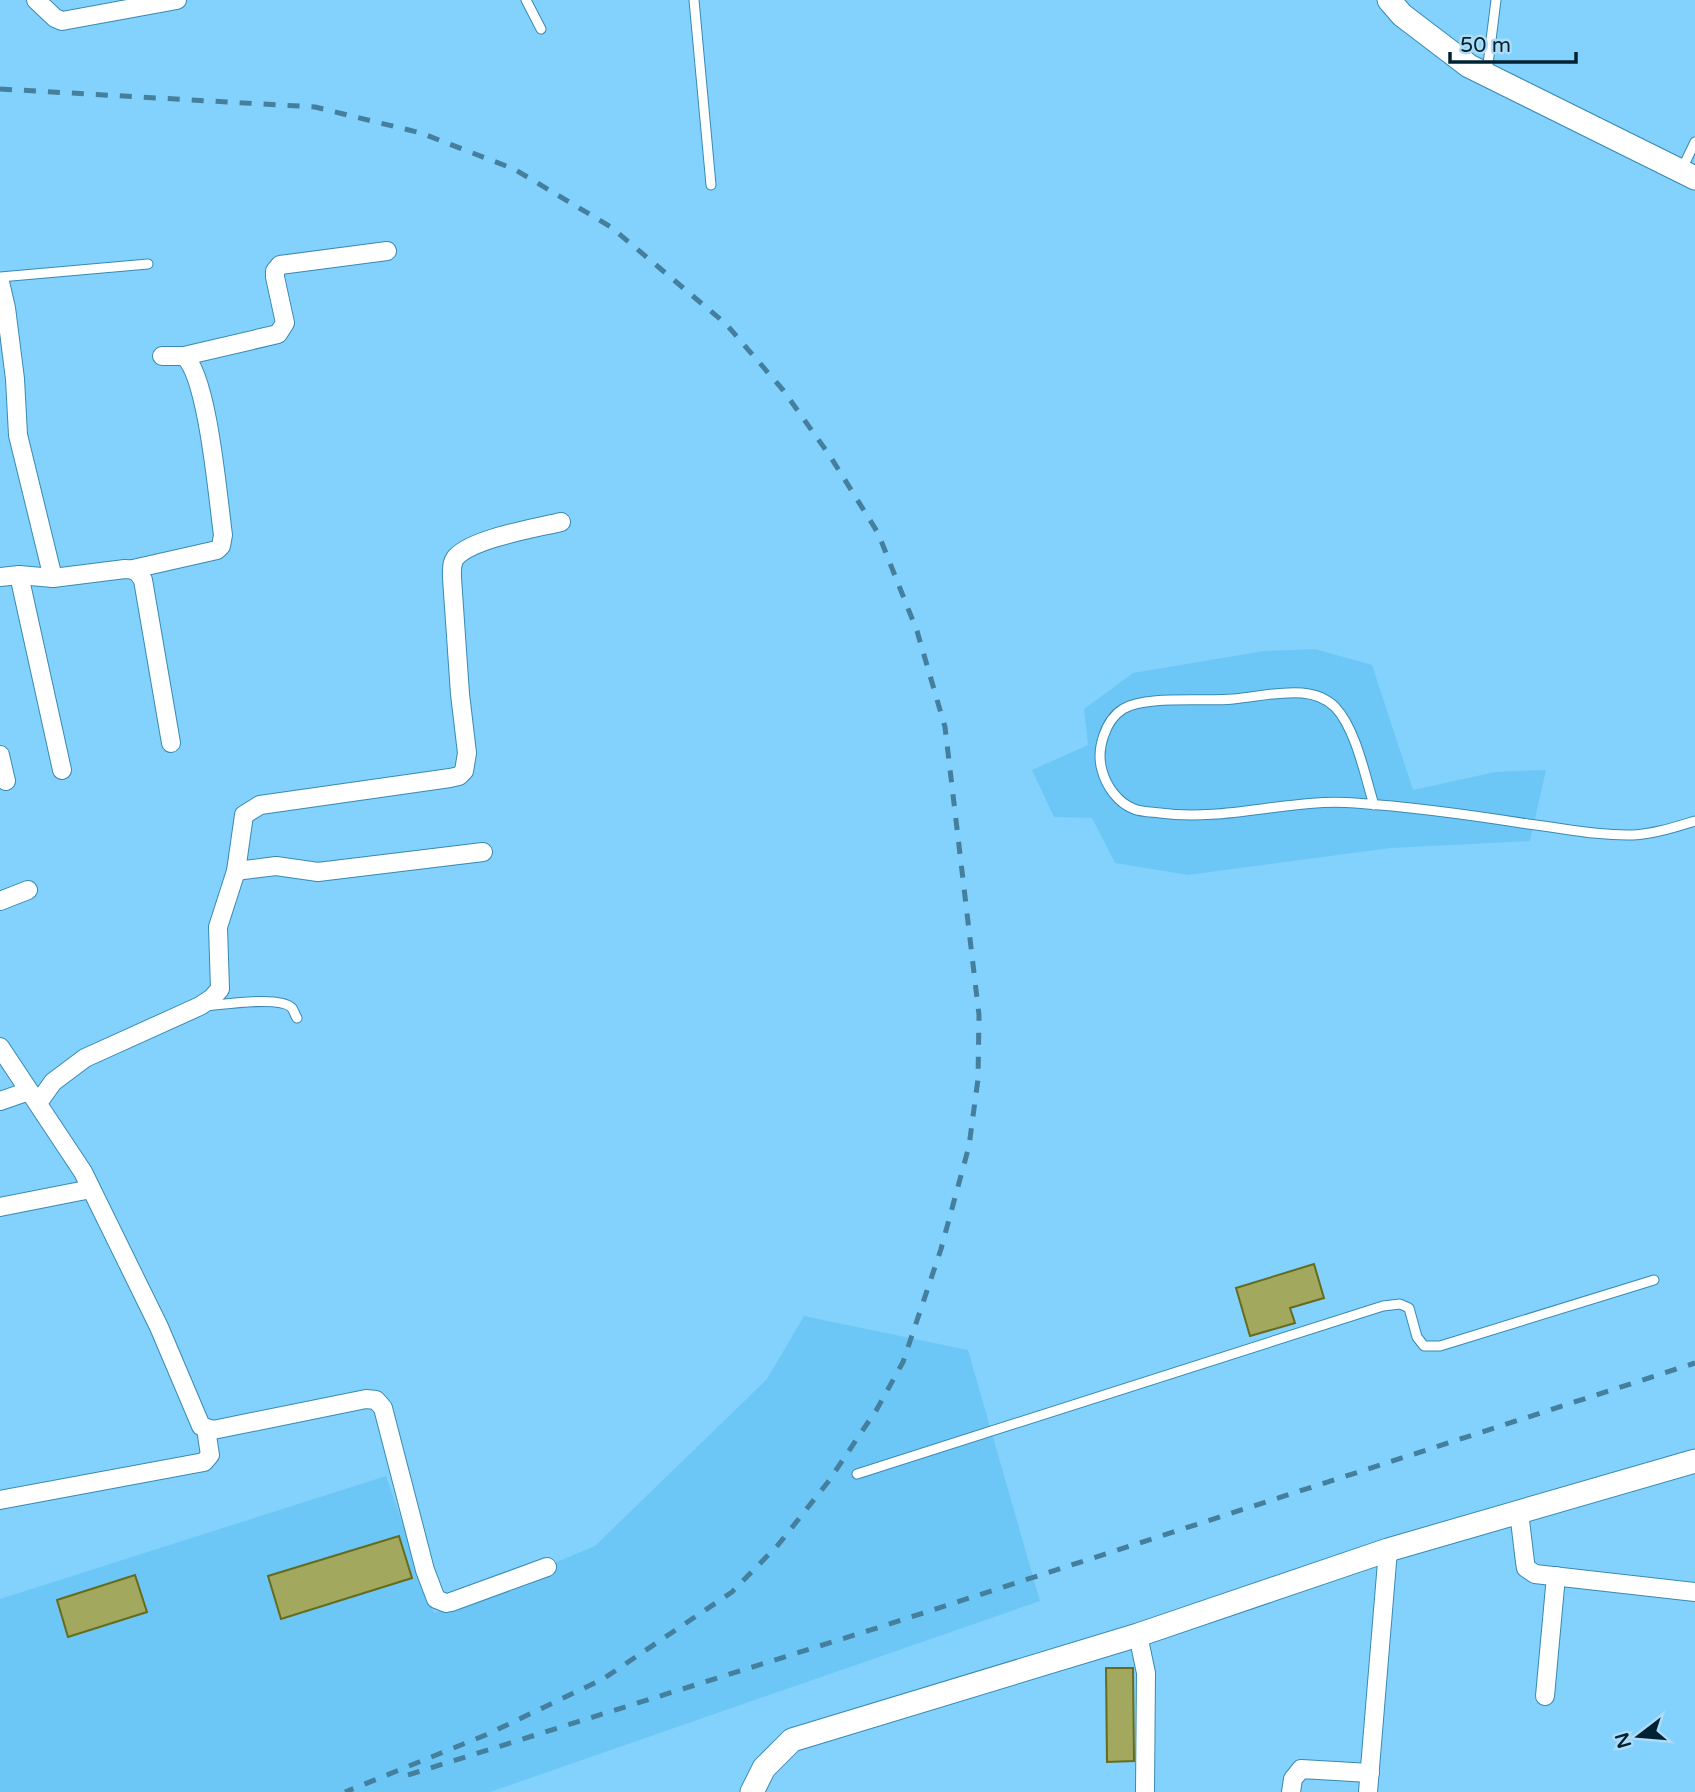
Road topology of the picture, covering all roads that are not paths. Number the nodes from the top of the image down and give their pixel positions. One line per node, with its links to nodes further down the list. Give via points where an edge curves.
1 (36, 0): 2 (street, via 54,18 69,20)
2 (177, 0)
3 (526, 0): 7 (lane)
4 (694, 0): 11 (lane)
5 (1388, 0): 8 (main road, via 1433,40)
6 (1496, 0): 8 (lane)
7 (541, 29)
8 (1487, 74): 10 (main road)
9 (1695, 142): 10 (lane)
10 (1688, 174)
11 (710, 186)
12 (387, 251): 16 (street, via 280,265 275,277 285,323 278,334)
13 (148, 264): 14 (lane)
14 (0, 279): 21 (street, via 18,435)
15 (162, 356): 16 (street)
16 (184, 356): 18 (street, via 194,369 207,417 221,545 196,556)
17 (561, 522): 29 (street, via 498,536 455,558 452,578 467,753 464,771 450,778 260,805 244,815)
18 (133, 569): 21 (street); 22 (street, via 143,580)
19 (19, 575): 20 (street); 21 (street); 24 (street)
20 (0, 578)
21 (53, 578)
22 (172, 743)
23 (0, 755): 25 (street)
24 (62, 770)
25 (6, 780)
26 (1374, 805): 26 (lane, via 1345,722 1336,708 1316,695 1287,692 1140,703 1114,717 1100,752 1109,786 1121,802 1135,809 1184,816 1318,803); 27 (lane, via 1603,834 1635,835)
27 (1695, 821)
28 (483, 852): 29 (street, via 318,872 276,866)
29 (236, 871): 32 (street, via 218,927 220,989)
30 (28, 891): 31 (street)
31 (0, 901)
32 (200, 1006): 33 (lane, via 284,1003); 35 (street, via 85,1058)
33 (297, 1018)
34 (0, 1047): 35 (street)
35 (34, 1097): 36 (street); 37 (street)
36 (0, 1101)
37 (91, 1189): 38 (street); 40 (street, via 159,1328 197,1419)
38 (0, 1207)
39 (1654, 1280): 42 (lane, via 1440,1346 1424,1346 1409,1308 1383,1306)
40 (206, 1429): 43 (street, via 210,1455 204,1462); 46 (street, via 376,1400 383,1408 436,1599 452,1602)
41 (1695, 1461): 44 (main road)
42 (857, 1474)
43 (0, 1500)
44 (1518, 1512): 45 (main road); 47 (street, via 1526,1568)
45 (1388, 1550): 49 (main road); 51 (street)
46 (547, 1567)
47 (1556, 1576): 48 (street); 50 (street)
48 (1695, 1592)
49 (1138, 1635): 52 (main road, via 792,1740 764,1768); 53 (street, via 1146,1673)
50 (1545, 1696)
51 (1370, 1773): 54 (street, via 1301,1769); 55 (street)
52 (752, 1792)
53 (1145, 1792)
54 (1291, 1792)
55 (1368, 1792)

